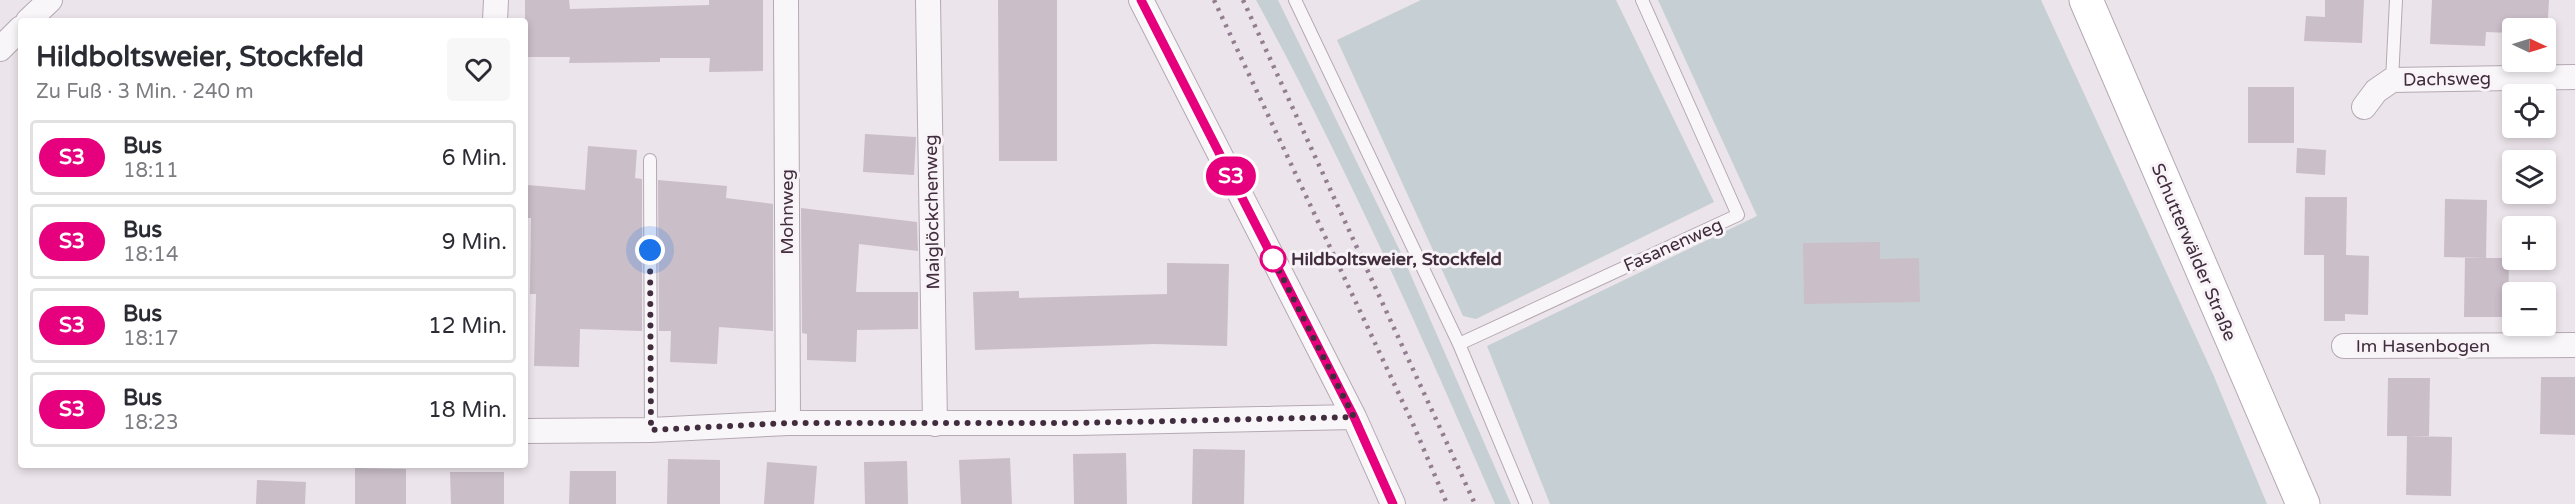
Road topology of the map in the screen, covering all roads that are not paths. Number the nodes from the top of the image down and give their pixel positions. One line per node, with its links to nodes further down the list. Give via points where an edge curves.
1 (50, 0): 10 (street)
2 (496, 0): 11 (street)
3 (786, 0): 22 (street, Mohnweg)
4 (928, 0): 23 (street, Maiglöckchenweg)
5 (1141, 0): 21 (street)
6 (1295, 0): 18 (lane)
7 (1642, 0): 18 (lane, Fasanenweg, via 1738,215)
8 (2086, 0): 28 (main road, Schutterwälder Straße)
9 (2396, 0): 15 (lane, Dachsweg)
10 (31, 18)
11 (495, 18)
12 (18, 31): 13 (street)
13 (0, 49)
14 (2575, 77): 15 (street, Dachsweg)
15 (2392, 80): 16 (street, Dachsweg, via 2376,91)
16 (2364, 107)
17 (650, 160): 24 (lane)
18 (1459, 344): 27 (lane)
19 (2575, 345): 20 (street, Im Hasenbogen)
20 (2344, 346)
21 (1354, 417): 23 (street); 26 (street)
22 (788, 423): 23 (street); 24 (street)
23 (935, 424)
24 (651, 430): 25 (street)
25 (528, 431)
26 (1393, 504)
27 (1526, 504)
28 (2303, 504)

